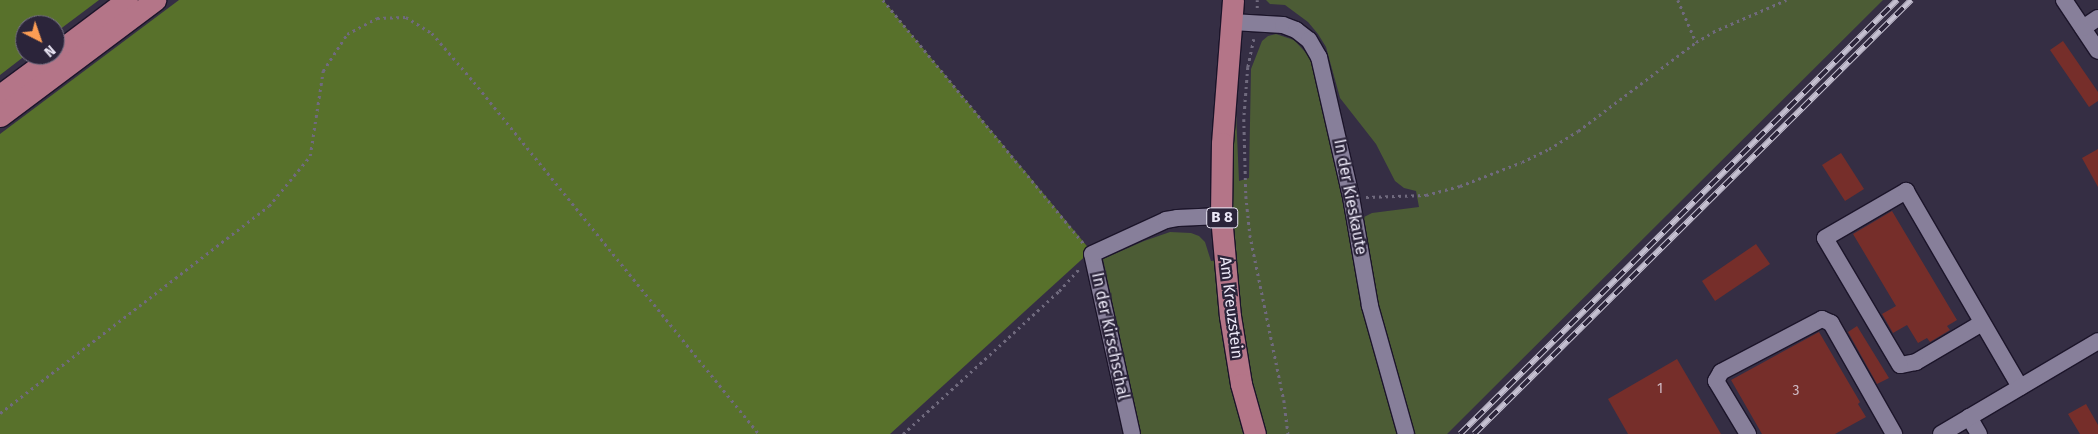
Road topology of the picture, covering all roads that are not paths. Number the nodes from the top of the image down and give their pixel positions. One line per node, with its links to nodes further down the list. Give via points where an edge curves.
1 (127, 0): 8 (main road)
2 (155, 0): 12 (main road)
3 (1233, 0): 6 (main road, Am Kreuzstein / B 8)
4 (2064, 0): 7 (street)
5 (2098, 18): 7 (street)
6 (1232, 22): 13 (main road, Am Kreuzstein / B 8, via 1222,143); 20 (street, In der Kieskaute, via 1283,25 1296,30 1309,40 1319,56 1351,197 1370,306)
7 (2083, 28): 9 (street)
8 (65, 47)
9 (2098, 51)
10 (40, 65): 11 (main road)
11 (0, 95)
12 (0, 116)
13 (1222, 216): 18 (street, In der Kirschschal, via 1166,220 1092,254); 19 (main road, Am Kreuzstein / B 8, via 1230,316 1241,384)
14 (1982, 323): 14 (street, via 1906,192 1825,238 1900,365 1916,362); 16 (street)
15 (2098, 341): 16 (street)
16 (2020, 388): 17 (street)
17 (1969, 418): 23 (street); 24 (street)
18 (1132, 434)
19 (1255, 434)
20 (1406, 434)
21 (1748, 434): 22 (street, via 1716,381 1721,372 1822,319 1831,323)
22 (1894, 434)
23 (1941, 434)
24 (1979, 434)

